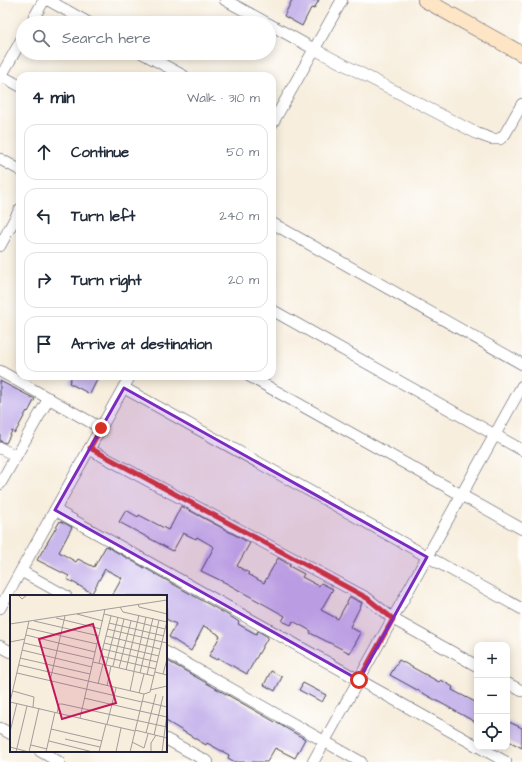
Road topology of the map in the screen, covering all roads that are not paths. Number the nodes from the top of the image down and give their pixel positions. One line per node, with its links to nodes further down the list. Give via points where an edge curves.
1 (44, 0): 6 (street)
2 (48, 0): 7 (street)
3 (225, 0): 8 (street)
4 (342, 0): 11 (street)
5 (425, 0): 12 (street)
6 (35, 16)
7 (77, 16)
8 (254, 16)
9 (276, 28): 11 (street)
10 (16, 49): 15 (street)
11 (314, 49): 17 (street, via 492,139 500,139 505,134); 18 (street)
12 (522, 54)
13 (155, 60): 14 (street)
14 (177, 72)
15 (0, 76): 16 (street)
16 (16, 84)
17 (522, 104)
18 (276, 117)
19 (0, 159): 20 (street)
20 (16, 168)
21 (16, 216): 23 (street)
22 (276, 225): 25 (street)
23 (0, 246)
24 (276, 312): 35 (street)
25 (522, 364)
26 (0, 370): 27 (street)
27 (16, 376)
28 (24, 380): 33 (street)
29 (128, 380): 32 (street)
30 (256, 380): 41 (street)
31 (522, 386): 35 (street)
32 (124, 388): 34 (street); 44 (street)
33 (49, 398): 34 (street); 39 (street)
34 (101, 428): 37 (street)
35 (495, 435): 38 (street); 41 (street)
36 (0, 448): 39 (street)
37 (90, 448): 42 (street); 49 (street, via 367,598)
38 (522, 450)
39 (16, 456): 40 (street)
40 (0, 484)
41 (461, 496): 43 (street); 44 (street)
42 (55, 510): 45 (street); 54 (street)
43 (522, 530)
44 (427, 556): 48 (street); 49 (street)
45 (21, 571): 46 (street); 47 (street)
46 (64, 595)
47 (0, 608)
48 (522, 609)
49 (393, 619): 53 (street); 54 (street)
50 (0, 646): 51 (street)
51 (10, 651)
52 (167, 653): 60 (street)
53 (474, 664)
54 (359, 680): 60 (street); 61 (street)
55 (510, 685): 56 (street)
56 (522, 691)
57 (0, 728): 58 (street)
58 (10, 733)
59 (167, 740): 65 (street)
60 (324, 742): 66 (street); 67 (street)
61 (474, 744)
62 (485, 750): 68 (street)
63 (42, 752): 64 (street)
64 (59, 762)
65 (208, 762)
66 (313, 762)
67 (361, 762)
68 (506, 762)

